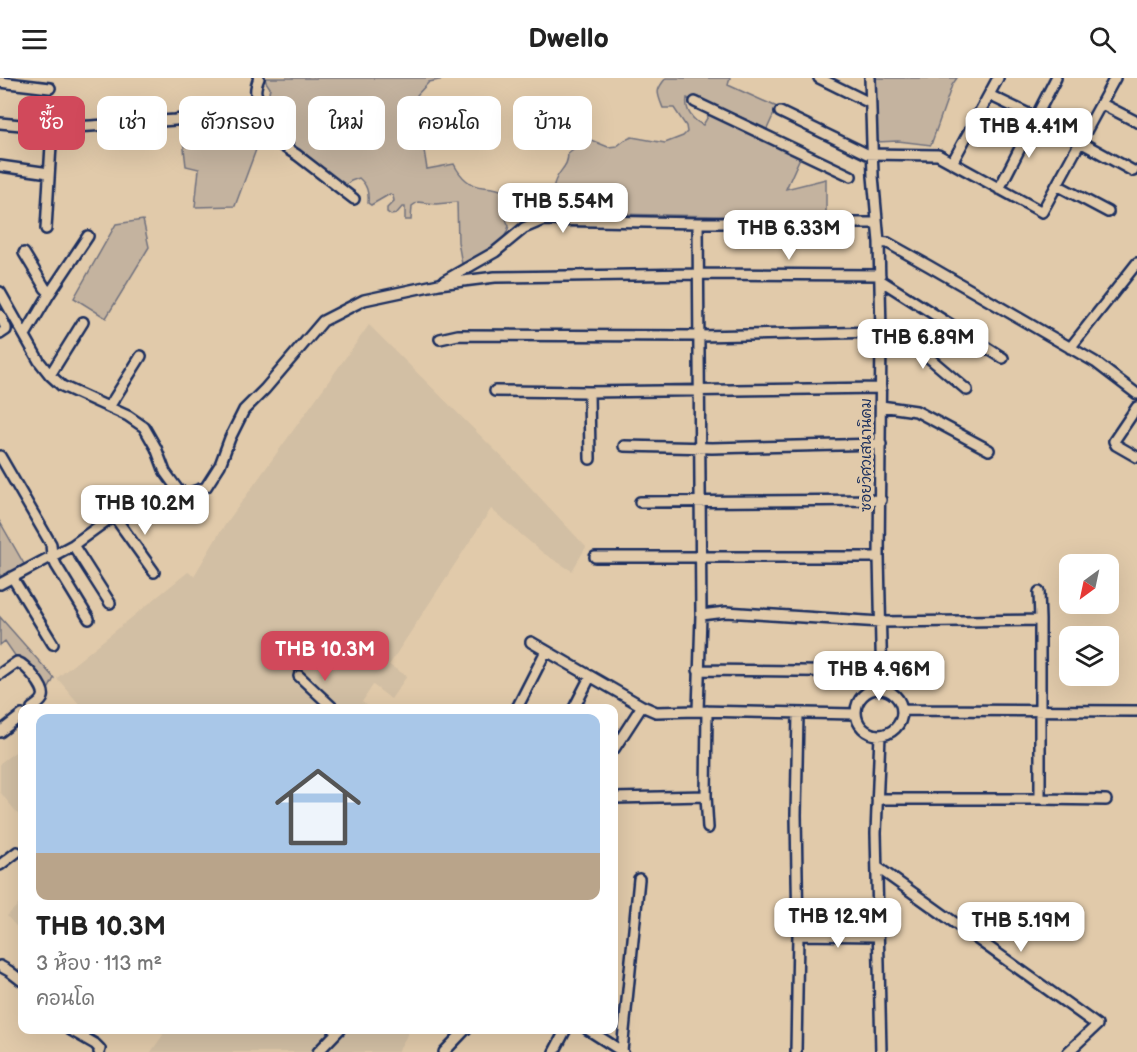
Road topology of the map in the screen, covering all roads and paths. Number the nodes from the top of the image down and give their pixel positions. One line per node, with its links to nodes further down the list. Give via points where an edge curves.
1 (259, 78): 10 (street)
2 (819, 78): 12 (street)
3 (870, 78): 12 (street, ซอยวิศวเสนานิคม)
4 (998, 78): 9 (street)
5 (1056, 78): 15 (street)
6 (1115, 78): 13 (street)
7 (0, 82): 8 (street)
8 (50, 88)
9 (989, 95): 15 (street); 25 (street)
10 (257, 96)
11 (695, 102): 29 (street)
12 (870, 103): 24 (street, ซอยวิศวเสนานิคม)
13 (1102, 104): 17 (street); 21 (street)
14 (780, 112): 24 (street, via 862,152)
15 (1035, 117): 21 (street); 31 (street)
16 (179, 119): 20 (street)
17 (1137, 122)
18 (0, 123): 19 (street)
19 (18, 125)
20 (85, 126)
21 (1080, 143): 27 (street); 30 (street)
22 (51, 150): 28 (street)
23 (289, 150): 32 (street)
24 (873, 153): 25 (street, via 931,154); 35 (street, ซอยวิศวเสนานิคม)
25 (952, 163): 31 (street)
26 (0, 166): 28 (street)
27 (1133, 171)
28 (49, 173): 36 (street)
29 (851, 176)
30 (1057, 185): 31 (street, via 1042,212); 33 (street)
31 (999, 189)
32 (354, 199)
33 (1108, 212)
34 (698, 223): 35 (street); 41 (street); 43 (street, via 543,220)
35 (877, 223): 38 (street, ซอยวิศวเสนานิคม)
36 (46, 229)
37 (88, 236): 45 (street)
38 (879, 242): 42 (street, ซอยวิศวเสนานิคม); 54 (street, via 888,243)
39 (24, 253): 45 (street)
40 (1137, 263): 54 (street)
41 (698, 274): 42 (street); 43 (street, via 495,277); 51 (street)
42 (880, 277): 48 (street, ซอยวิศวเสนานิคม); 56 (street)
43 (439, 284): 65 (street, via 364,300 323,321 244,410 206,487 188,494 178,490 165,472 144,427)
44 (0, 292): 50 (street)
45 (50, 293): 50 (street)
46 (0, 315): 49 (street, via 6,328)
47 (83, 322): 57 (street)
48 (881, 332): 51 (street); 53 (street, ซอยวิศวเสนานิคม)
49 (0, 334)
50 (25, 334): 57 (street)
51 (699, 336): 52 (street, via 488,334); 61 (street)
52 (440, 339)
53 (880, 344): 58 (street, ซอยวิศวเสนานิคม); 59 (street, via 914,345)
54 (1070, 348): 63 (street)
55 (141, 356): 65 (street)
56 (1003, 358)
57 (50, 375): 65 (street, via 62,386)
58 (881, 388): 61 (street); 64 (street, ซอยวิศวเสนานิคม)
59 (967, 390)
60 (495, 391): 62 (street)
61 (699, 391): 62 (street); 69 (street)
62 (589, 392): 73 (street)
63 (1137, 394)
64 (881, 406): 67 (street, ซอยวิศวเสนานิคม); 70 (street, via 916,411)
65 (109, 407)
66 (1137, 407): 72 (street, via 1114,441)
67 (881, 444): 69 (street); 75 (street, ซอยวิศวเสนานิคม)
68 (624, 446): 69 (street)
69 (699, 448): 77 (street)
70 (989, 450)
71 (0, 456): 80 (street, via 51,544)
72 (1137, 457)
73 (590, 459)
74 (142, 495): 78 (street)
75 (881, 500): 77 (street); 83 (street, ซอยวิศวเสนานิคม)
76 (640, 502): 77 (street)
77 (700, 502): 82 (street)
78 (114, 516): 79 (street); 84 (street)
79 (73, 545): 80 (street); 88 (street)
80 (52, 556): 85 (street); 90 (street)
81 (595, 557): 82 (street)
82 (700, 557): 83 (street); 89 (street)
83 (879, 557): 92 (street, ซอยวิศวเสนานิคม)
84 (154, 572)
85 (12, 577): 86 (street); 94 (street)
86 (0, 584)
87 (1039, 592): 91 (street)
88 (111, 603)
89 (701, 615): 92 (street, via 726,612); 96 (street)
90 (89, 619)
91 (1040, 620): 92 (street); 109 (street)
92 (880, 622): 97 (street, ซอยวิศวเสนานิคม)
93 (531, 642): 95 (street)
94 (53, 644)
95 (546, 651): 100 (street); 104 (street)
96 (698, 670): 97 (street); 108 (street)
97 (882, 672): 101 (street, ซอยวิศวเสนานิคม)
98 (0, 674): 102 (street, via 21,663 44,690)
99 (299, 676): 103 (street)
100 (590, 677): 105 (street); 106 (street)
101 (882, 688): 107 (street, via 896,695); 112 (street, via 862,695)
102 (38, 704)
103 (329, 704)
104 (519, 704)
105 (576, 704)
106 (642, 706): 108 (street, via 656,712); 116 (street)
107 (903, 710): 109 (street); 115 (street, via 894,730)
108 (702, 711): 111 (street); 117 (street)
109 (1041, 711): 110 (street); 120 (street)
110 (1137, 711)
111 (798, 714): 112 (street); 127 (street)
112 (855, 714): 115 (street, via 861,727)
113 (18, 718): 114 (street)
114 (0, 732)
115 (880, 735): 119 (street)
116 (618, 743)
117 (706, 796): 118 (street); 122 (street)
118 (618, 798)
119 (877, 799): 120 (street); 125 (street)
120 (1040, 799): 121 (street)
121 (1106, 800)
122 (708, 828)
123 (17, 852): 124 (street)
124 (0, 865)
125 (877, 867): 128 (street); 143 (street, via 1097,1025)
126 (639, 879): 140 (street)
127 (798, 935): 128 (street); 141 (street)
128 (878, 936): 142 (street)
129 (0, 966): 130 (street)
130 (18, 978)
131 (78, 1034): 136 (street, via 95,1044)
132 (335, 1034): 137 (street)
133 (461, 1034): 138 (street)
134 (563, 1034): 139 (street)
135 (595, 1034): 140 (street)
136 (99, 1052)
137 (318, 1052)
138 (444, 1052)
139 (554, 1052)
140 (622, 1052)
141 (796, 1052)
142 (881, 1052)
143 (1068, 1052)

